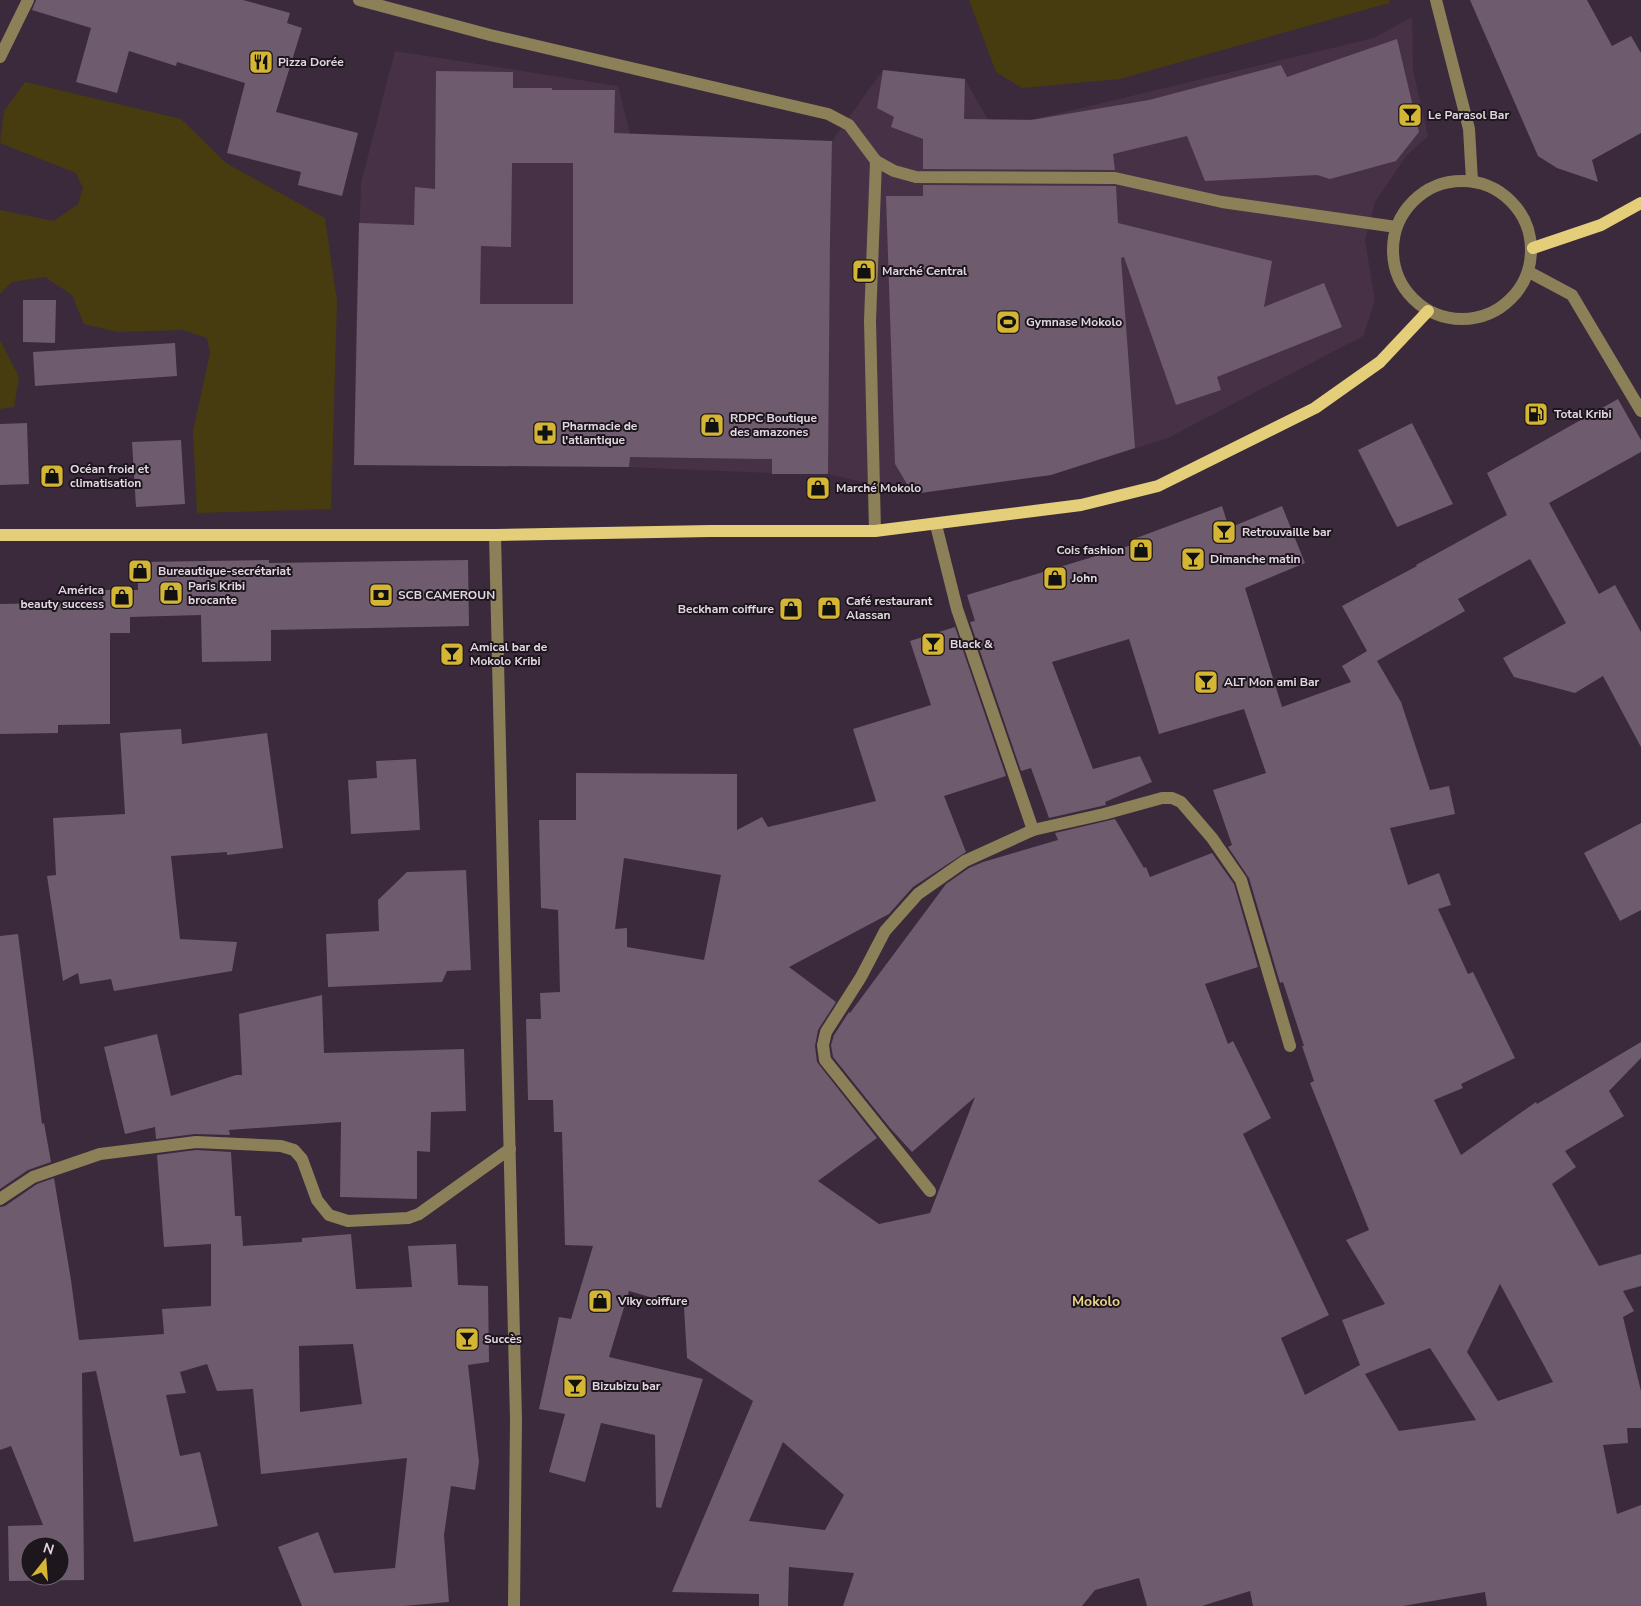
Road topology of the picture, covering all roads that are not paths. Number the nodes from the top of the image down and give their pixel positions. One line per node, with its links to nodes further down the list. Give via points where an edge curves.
1 (28, 0): 4 (street)
2 (359, 0): 5 (street, via 490,35 828,114 849,125)
3 (1436, 0): 6 (street, via 1468,129)
4 (0, 57)
5 (876, 161): 8 (street, via 894,171 916,177 1115,178 1222,202); 14 (street, via 870,321)
6 (1472, 181): 8 (street, via 1452,180 1434,186 1404,210); 9 (street, via 1495,189 1514,204 1527,224)
7 (1641, 203): 9 (main road, via 1601,225)
8 (1396, 226): 11 (street, via 1392,251 1397,275 1409,295)
9 (1532, 248): 10 (street)
10 (1529, 272): 11 (street, via 1517,293 1498,309 1476,318 1451,318); 12 (street, via 1572,295)
11 (1428, 311): 13 (main road, via 1380,362 1315,408 1158,486 1081,505)
12 (1641, 411)
13 (936, 525): 14 (main road); 17 (street, via 957,609)
14 (875, 532): 15 (main road)
15 (495, 534): 16 (main road); 19 (street)
16 (0, 535)
17 (1033, 830): 18 (street, via 1162,798 1181,802 1212,838 1241,880); 20 (street, via 965,861 918,894 885,931 826,1032 823,1045 825,1060)
18 (1290, 1046)
19 (510, 1149): 21 (street, via 419,1214 408,1218 348,1221 329,1215 317,1200 302,1159 294,1150 281,1146 196,1142 100,1154 33,1177); 22 (street, via 516,1420)
20 (930, 1191)
21 (0, 1199)
22 (514, 1606)

